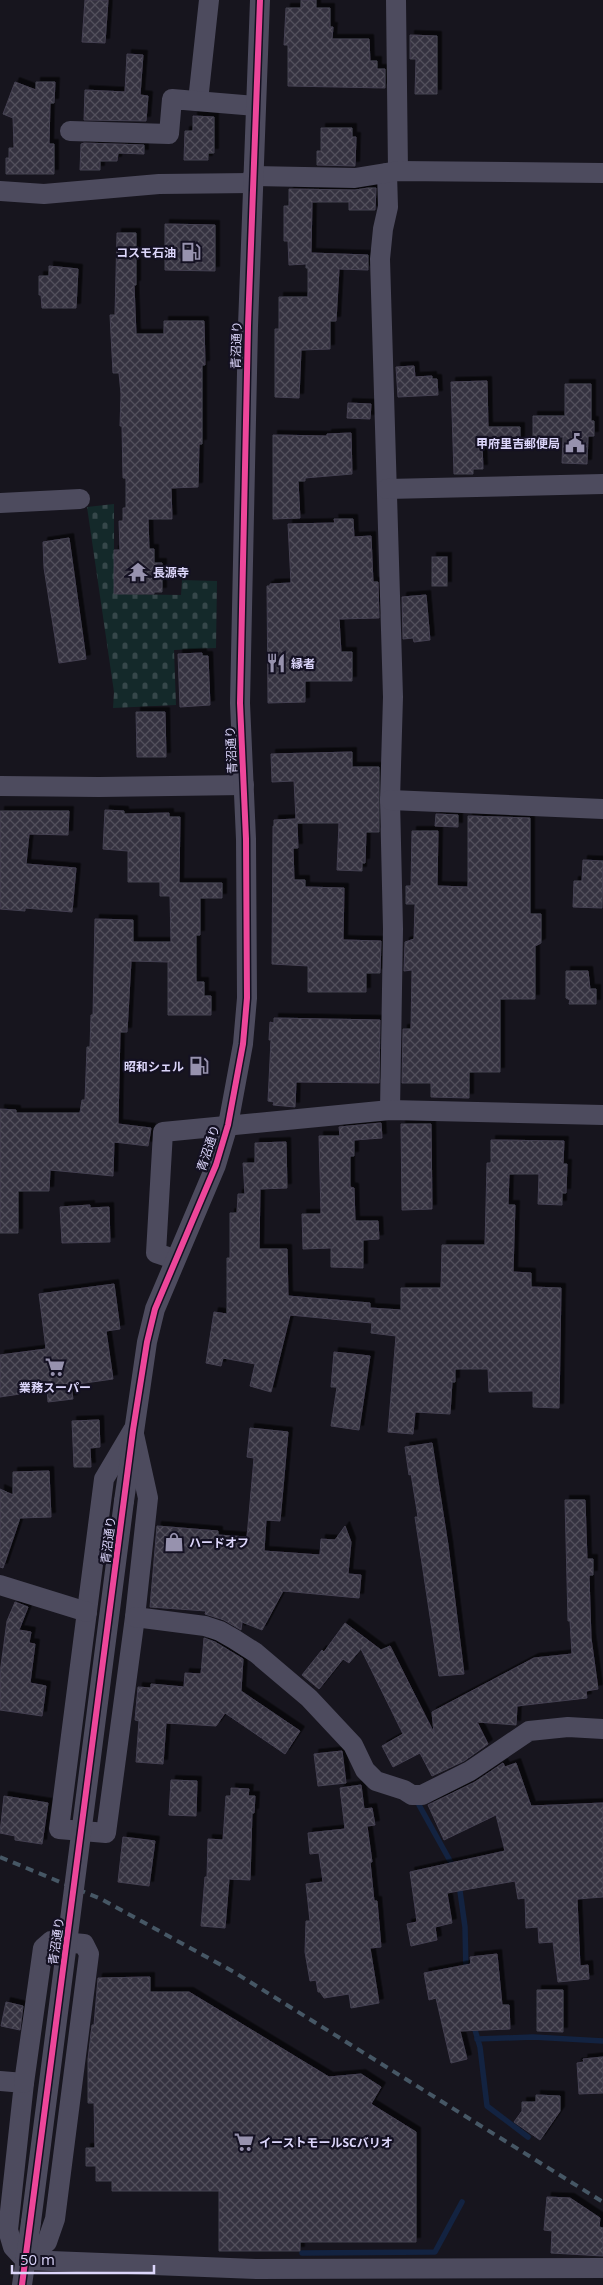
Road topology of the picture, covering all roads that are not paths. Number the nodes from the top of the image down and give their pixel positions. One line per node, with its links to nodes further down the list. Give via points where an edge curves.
1 (210, 0): 4 (street)
2 (260, 0): 5 (street, 青沼通り)
3 (396, 0): 7 (street)
4 (198, 101): 5 (street); 6 (street, via 172,99 169,134)
5 (256, 106): 9 (street, 青沼通り)
6 (70, 131)
7 (393, 172): 8 (street); 9 (street, via 355,178); 12 (street, via 380,259)
8 (603, 173)
9 (253, 180): 10 (street, via 44,194); 15 (street, 青沼通り, via 243,496 240,703)
10 (0, 191)
11 (603, 484): 12 (street)
12 (387, 489): 17 (street, via 393,697)
13 (80, 499): 14 (street)
14 (0, 503)
15 (244, 785): 16 (street); 21 (street, 青沼通り, via 246,998 243,1044)
16 (0, 786)
17 (390, 800): 18 (street); 19 (street, via 393,929)
18 (603, 809)
19 (390, 1110): 20 (street); 21 (street)
20 (603, 1115)
21 (228, 1125): 22 (street, 青沼通り, via 216,1165); 22 (street, via 163,1132 156,1253)
22 (174, 1259): 23 (street, 青沼通り, via 153,1317)
23 (134, 1430): 25 (street, via 104,1479); 26 (street, via 148,1498); 30 (street, 青沼通り, bridge)
24 (0, 1585): 25 (street)
25 (88, 1612): 26 (street, via 59,1828 106,1833)
26 (135, 1617): 27 (street, via 206,1626 256,1653 309,1698 353,1745 365,1770 376,1781 412,1795 422,1795 470,1770 529,1731 568,1727)
27 (603, 1729)
28 (0, 2081): 29 (street)
29 (24, 2083): 30 (street, via 8,2230 12,2247); 30 (street, via 43,1948 51,1941 84,1944 90,1954 55,2219 47,2242)
30 (25, 2260): 31 (street, via 256,2269); 32 (street, 青沼通り)
31 (603, 2268)
32 (22, 2285)

